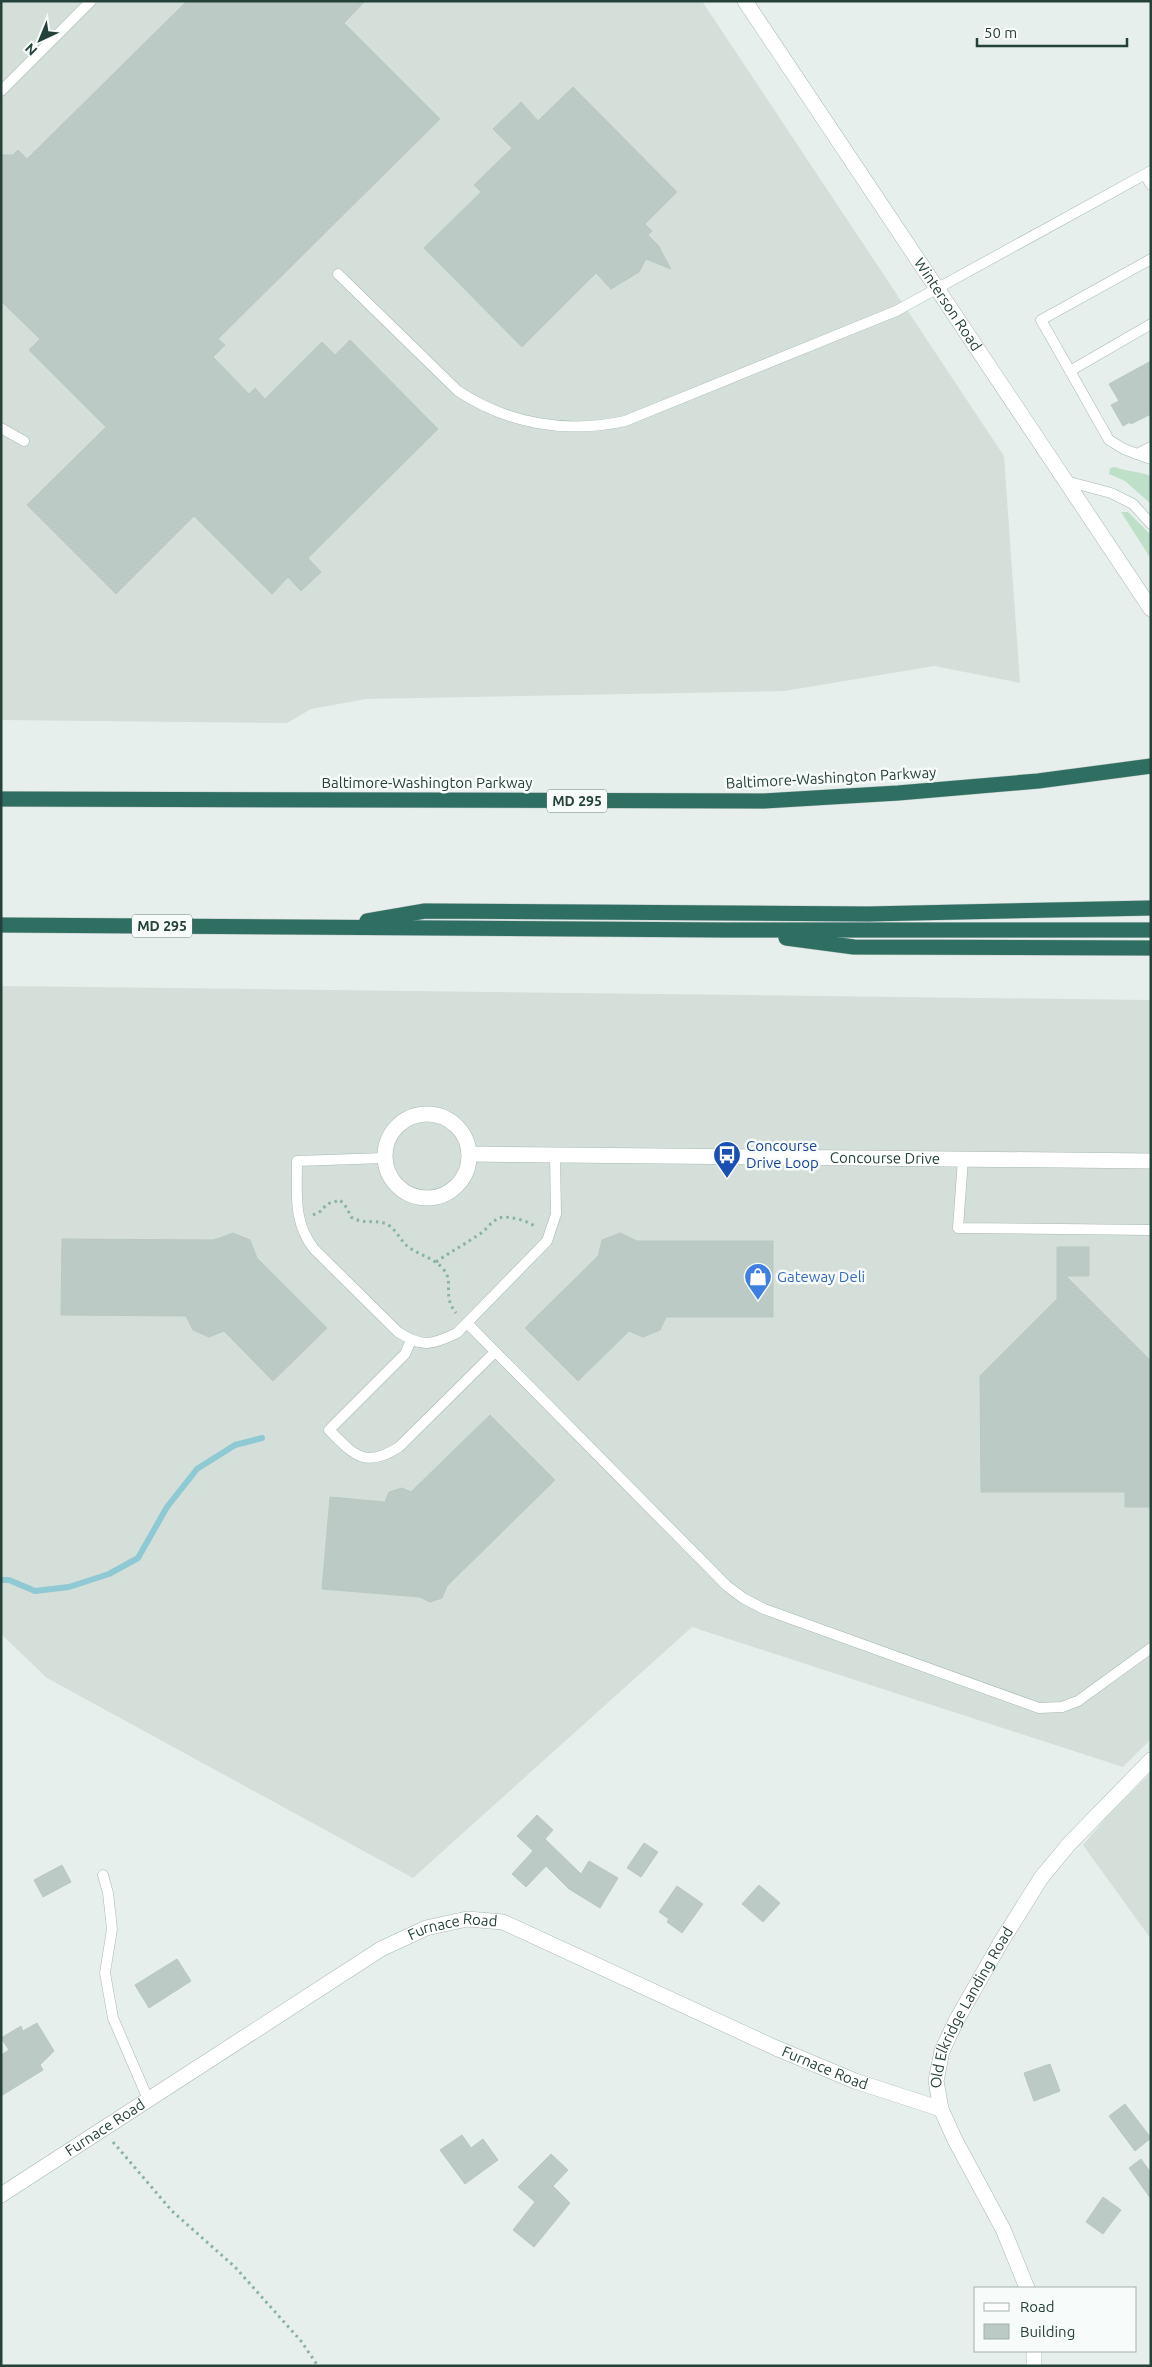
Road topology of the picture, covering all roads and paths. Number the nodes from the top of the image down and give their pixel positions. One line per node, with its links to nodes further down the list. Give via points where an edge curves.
1 (91, 1): 3 (lane)
2 (745, 1): 8 (street, Winterson Road)
3 (1, 91)
4 (1148, 173): 5 (lane); 8 (lane)
5 (1151, 185)
6 (1151, 259): 10 (lane, via 1041,320)
7 (338, 274): 8 (lane, via 458,391 478,405 544,425 571,427 597,427 625,421 896,311)
8 (936, 288): 16 (street, Winterson Road)
9 (1151, 324): 10 (lane)
10 (1070, 371): 14 (lane, via 1109,440)
11 (1, 428): 12 (lane)
12 (24, 441)
13 (1151, 447): 14 (lane)
14 (1137, 454): 15 (lane)
15 (1151, 459)
16 (1066, 482): 17 (lane, via 1111,493 1133,504); 18 (street, Winterson Road)
17 (1151, 524)
18 (1151, 609)
19 (1151, 766): 20 (highway, Baltimore-Washington Parkway / MD 295, via 1038,781 764,801)
20 (1, 799)
21 (1151, 908): 23 (highway, via 868,914 425,911)
22 (1, 925): 23 (highway, MD 295)
23 (323, 928): 24 (highway, MD 295)
24 (725, 930): 25 (highway, MD 295); 26 (highway, via 854,947)
25 (1151, 930)
26 (1151, 948)
27 (469, 1154): 28 (street, Concourse Drive); 29 (street, via 459,1129 444,1118 426,1114 408,1119 393,1131); 29 (street, via 466,1173 455,1188 429,1198 410,1195 402,1190 390,1176)
28 (556, 1155): 30 (street, Concourse Drive); 37 (lane, via 556,1214 547,1241)
29 (385, 1158): 38 (lane, via 297,1161 298,1217 304,1237 314,1249)
30 (963, 1160): 31 (street, Concourse Drive); 34 (lane, via 958,1228)
31 (1151, 1161)
32 (311, 1216): 35 (path, via 327,1204 340,1200 351,1218 359,1222 385,1223 406,1245)
33 (539, 1229): 35 (path, via 529,1222 501,1218 490,1223 459,1250)
34 (1151, 1230)
35 (436, 1262): 36 (path, via 449,1279 449,1304)
36 (457, 1314)
37 (467, 1323): 38 (lane, via 457,1333 439,1342 423,1344); 39 (lane)
38 (410, 1340): 39 (lane, via 405,1354 329,1430 353,1454 371,1459 386,1456 399,1448)
39 (495, 1352): 40 (lane, via 728,1586 764,1609 1040,1708 1062,1707 1078,1701)
40 (1151, 1648)
41 (1151, 1760): 44 (street, Old Elkridge Landing Road, via 1047,1871 1001,1942 942,2051 936,2081)
42 (103, 1875): 43 (lane, via 112,1929 105,1973 113,2018)
43 (148, 2099): 44 (street, Furnace Road, via 381,1949 426,1928 467,1919 503,1922 793,2055 855,2081); 45 (street, Furnace Road)
44 (941, 2109): 47 (street, Old Elkridge Landing Road, via 1003,2229)
45 (101, 2129): 46 (street, Furnace Road); 49 (path, via 172,2211 235,2267 301,2341)
46 (1, 2195)
47 (1027, 2287)
48 (1034, 2352): 50 (street)
49 (318, 2366)
50 (1034, 2366)

